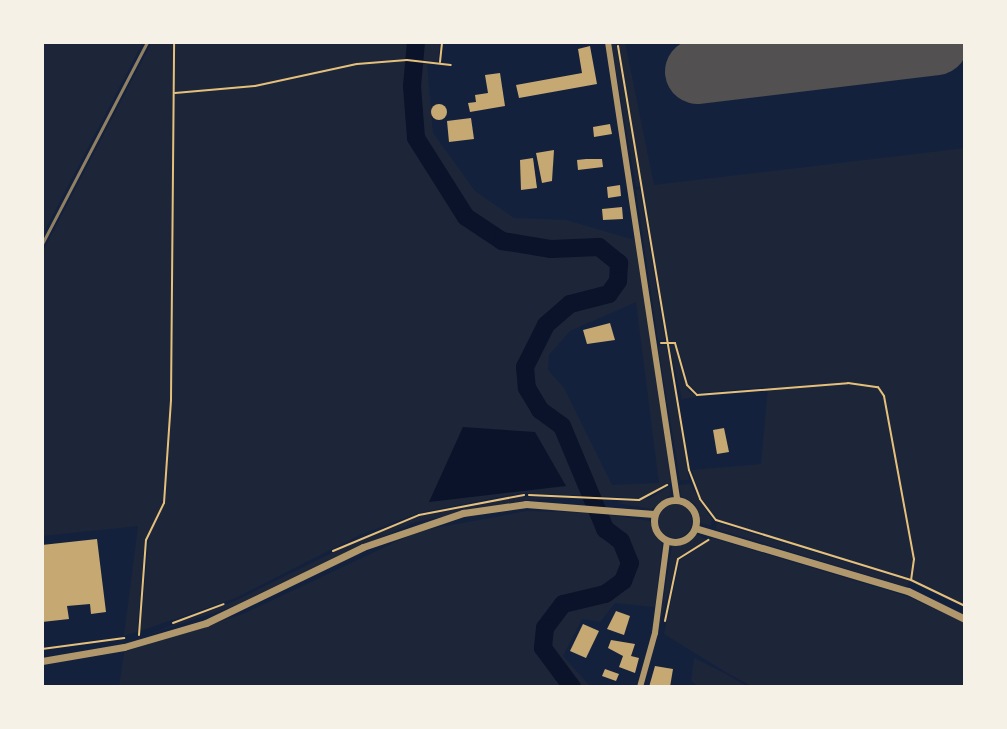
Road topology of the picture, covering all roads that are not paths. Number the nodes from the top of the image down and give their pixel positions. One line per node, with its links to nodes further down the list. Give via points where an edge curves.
1 (608, 42): 2 (street)
2 (677, 499): 3 (street, via 663,503); 4 (street, via 693,509)
3 (654, 514): 5 (street, via 654,527); 7 (street, via 526,504 416,525 240,608 140,642)
4 (695, 528): 5 (street, via 687,539); 6 (street, via 908,591)
5 (667, 541): 8 (street, via 662,591)
6 (965, 619)
7 (42, 661)
8 (640, 687)

